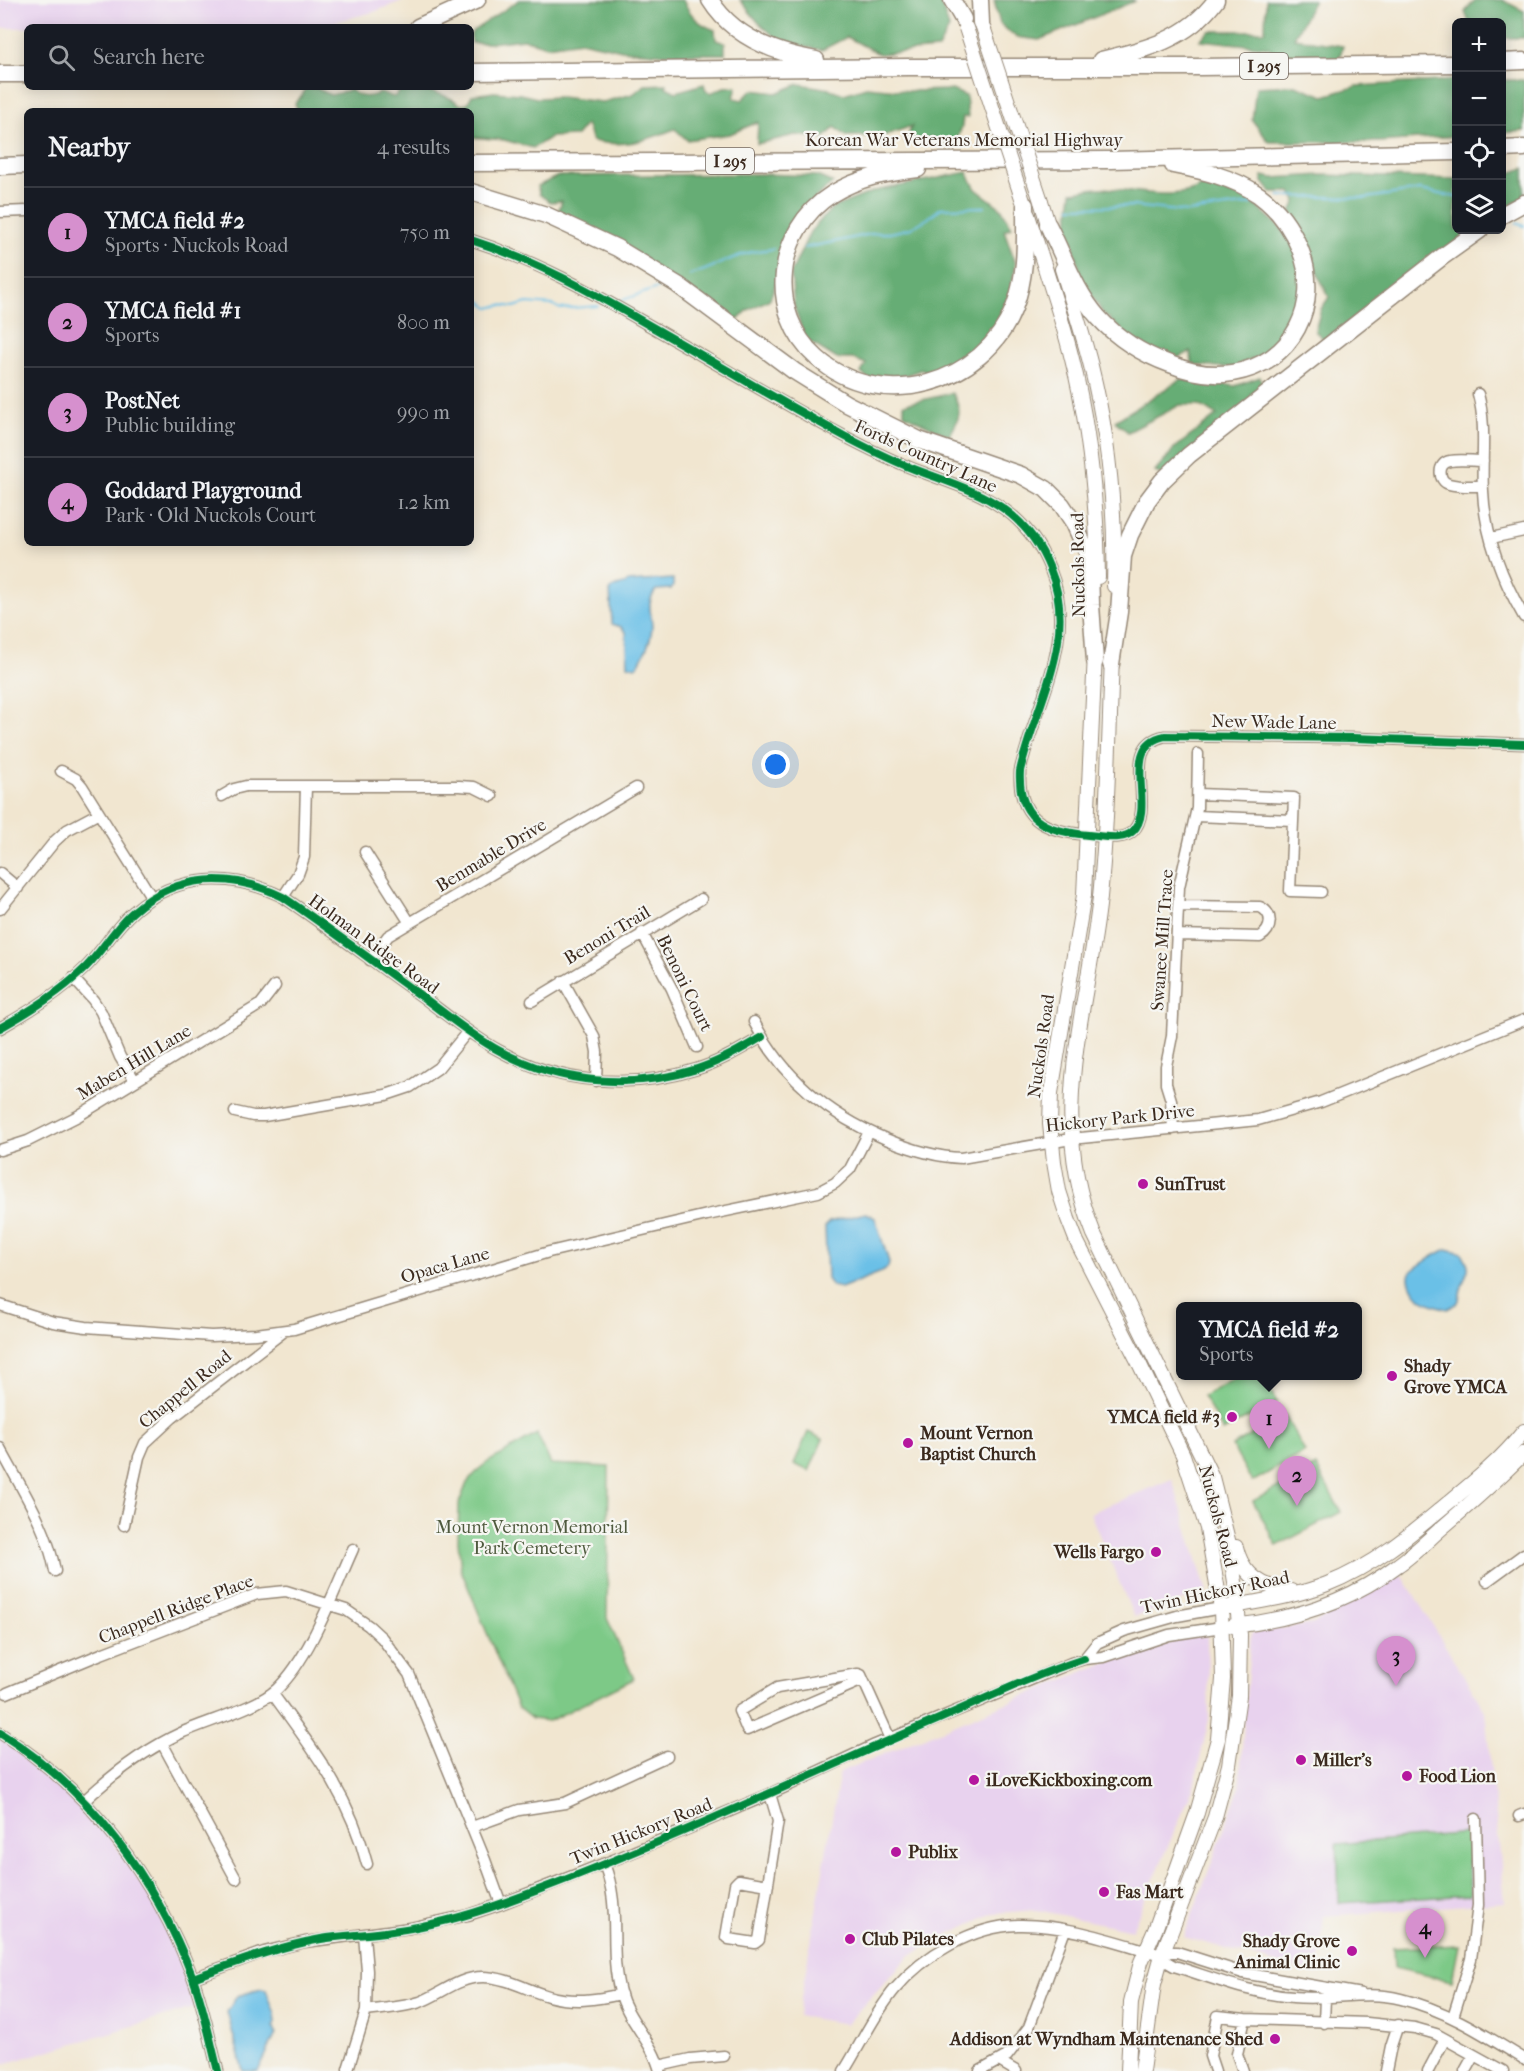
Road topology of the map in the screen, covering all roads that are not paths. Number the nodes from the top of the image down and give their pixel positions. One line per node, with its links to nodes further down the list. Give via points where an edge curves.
1 (477, 0): 7 (highway)
2 (710, 0): 12 (highway, via 739,31 778,52 826,62)
3 (954, 0): 8 (highway)
4 (974, 0): 8 (main road, Nuckols Road)
5 (980, 0): 8 (highway)
6 (1216, 0): 13 (highway, via 1197,22 1169,40)
7 (425, 24)
8 (973, 24): 26 (main road, Nuckols Road, bridge)
9 (1524, 61): 10 (highway)
10 (1506, 62)
11 (1452, 64): 13 (highway, I 295)
12 (909, 67): 13 (highway, I 295); 14 (highway, I 295)
13 (1071, 67)
14 (474, 72)
15 (0, 74): 16 (highway)
16 (24, 74)
17 (1524, 148): 18 (highway)
18 (1506, 149)
19 (1452, 152): 21 (highway, Korean War Veterans Memorial Highway / I 295)
20 (989, 160): 21 (highway, Korean War Veterans Memorial Highway / I 295); 22 (highway, Korean War Veterans Memorial Highway / I 295); 26 (highway, via 876,174 830,195 811,212 790,244 782,280 789,318 808,349 829,368 876,386 920,386 962,369 992,344 1014,308 1024,265)
21 (1110, 160): 31 (highway, via 1172,164 1219,176 1257,194 1276,211 1305,261 1308,285 1302,319 1283,347 1255,367 1231,374 1187,370 1144,353 1121,338 1090,307)
22 (474, 163)
23 (24, 165): 24 (highway)
24 (0, 166)
25 (474, 193): 40 (highway, via 553,218 617,248 678,285 794,371 847,404 919,440 1020,475 1046,489 1074,523 1088,554 1091,605)
26 (1030, 202): 31 (main road, Nuckols Road); 40 (main road, Nuckols Road, via 1072,359 1089,441)
27 (1524, 203): 30 (highway)
28 (24, 211): 29 (street)
29 (0, 212)
30 (1506, 213)
31 (1048, 225): 40 (main road, Nuckols Road, via 1091,367 1106,446 1114,543)
32 (1474, 234): 40 (highway, via 1189,454 1162,482 1138,516 1124,556 1119,612)
33 (474, 241): 52 (street, Fords Country Lane, via 519,257 590,291 861,445 991,500 1024,527 1050,568 1059,597 1060,621 1057,652 1021,764 1021,794 1041,825)
34 (1478, 394): 35 (street, via 1483,411)
35 (1483, 461): 36 (street); 36 (street, via 1448,460 1440,473 1450,485)
36 (1483, 486): 38 (street)
37 (1524, 531): 38 (street)
38 (1491, 538): 39 (street, via 1503,578)
39 (1524, 617)
40 (1103, 662): 52 (main road, Nuckols Road); 53 (main road, Nuckols Road)
41 (1524, 744): 53 (street, New Wade Lane, via 1353,738 1157,738 1148,743 1142,755 1137,825 1127,835)
42 (1198, 754): 46 (street, Swanee Mill Trace)
43 (61, 771): 49 (street, via 76,779)
44 (306, 786): 47 (street, via 240,787); 48 (street, via 468,786); 58 (street, via 304,856)
45 (636, 788): 63 (street, Benmable Drive)
46 (1198, 794): 50 (street, Swanee Mill Trace); 51 (street, via 1294,798)
47 (222, 796)
48 (492, 796)
49 (99, 813): 56 (street, via 55,841); 59 (street)
50 (1196, 816): 51 (street); 61 (street, Swanee Mill Trace, via 1181,873)
51 (1293, 820): 57 (street, via 1290,891)
52 (1088, 835): 53 (street, Fords Country Lane); 83 (main road, Nuckols Road, via 1079,927 1053,1074)
53 (1104, 836): 82 (main road, Nuckols Road, via 1095,936 1072,1076)
54 (365, 852): 63 (street)
55 (0, 873): 56 (street)
56 (18, 888): 62 (street)
57 (1321, 892)
58 (283, 897): 59 (street, Holman Ridge Road, via 249,883 215,879 186,883); 66 (street, Holman Ridge Road)
59 (152, 898): 67 (street, Holman Ridge Road, via 132,912)
60 (701, 899): 64 (street, Benoni Trail)
61 (1179, 906): 65 (street, Swanee Mill Trace); 65 (street, via 1260,907 1269,914 1269,928 1260,937)
62 (0, 909)
63 (410, 923): 66 (street, Benmable Drive, via 388,936)
64 (642, 933): 68 (street, Benoni Trail); 76 (street, Benoni Court)
65 (1178, 934): 80 (street, Swanee Mill Trace, via 1166,1073)
66 (370, 960): 74 (street, Holman Ridge Road)
67 (73, 978): 73 (street, Holman Ridge Road, via 45,1001); 77 (street, via 101,1012)
68 (563, 981): 70 (street, Benoni Trail); 78 (street, via 594,1036)
69 (275, 986): 77 (street, Maben Hill Lane, via 261,1004)
70 (532, 1000)
71 (1524, 1020): 80 (street, Hickory Park Drive, via 1321,1102 1258,1120)
72 (754, 1022): 75 (street, Hickory Park Drive)
73 (0, 1028)
74 (468, 1031): 78 (street, Holman Ridge Road, via 499,1051 546,1071); 79 (street, via 438,1068 424,1080 398,1092 264,1116)
75 (762, 1036): 78 (street, Holman Ridge Road, via 718,1061 672,1076); 81 (street, Hickory Park Drive, via 786,1071 809,1094)
76 (697, 1047)
77 (135, 1081): 84 (street, Maben Hill Lane, via 55,1128)
78 (596, 1081)
79 (235, 1112)
80 (1173, 1129): 82 (street, Hickory Park Drive)
81 (869, 1132): 83 (street, Hickory Park Drive, via 919,1152 947,1157); 86 (street, Opaca Lane, via 850,1169 836,1183 818,1192 549,1252)
82 (1071, 1139): 83 (street, Hickory Park Drive); 89 (main road, Nuckols Road, via 1077,1178 1094,1234)
83 (1052, 1142): 98 (main road, Nuckols Road, via 1059,1191 1077,1242 1170,1424 1196,1490 1211,1545)
84 (0, 1150)
85 (0, 1305): 86 (street, Opaca Lane, via 52,1322 86,1327 211,1336)
86 (285, 1330): 90 (street, Chappell Road, via 145,1443)
87 (1522, 1444): 95 (main road, Twin Hickory Road, via 1397,1546); 99 (main road, Twin Hickory Road, via 1495,1483 1364,1589 1302,1614)
88 (0, 1449): 93 (street, via 30,1502 51,1548)
89 (1216, 1488): 95 (main road, via 1239,1558 1249,1574 1263,1585 1281,1590); 97 (main road, Nuckols Road)
90 (124, 1525)
91 (353, 1549): 96 (street)
92 (1524, 1554): 94 (street)
93 (56, 1571)
94 (1487, 1581)
95 (1314, 1589): 97 (main road, Twin Hickory Road)
96 (327, 1604): 103 (street, Chappell Ridge Place, via 286,1591 257,1594); 104 (street, via 302,1657); 112 (street, Chappell Ridge Place, via 346,1610 369,1626 397,1655 409,1674)
97 (1237, 1605): 98 (main road, Twin Hickory Road); 99 (main road, Nuckols Road)
98 (1221, 1608): 100 (main road, Nuckols Road); 101 (street, Twin Hickory Road, via 1124,1631 1097,1643)
99 (1239, 1625): 100 (main road, Twin Hickory Road); 121 (main road, Nuckols Road, via 1239,1696 1229,1765 1215,1817)
100 (1222, 1627): 101 (street, Twin Hickory Road, via 1169,1635 1103,1657); 120 (main road, Nuckols Road, via 1222,1703 1215,1753 1197,1814)
101 (1084, 1659): 106 (street, Twin Hickory Road)
102 (863, 1680): 102 (street, via 858,1674 777,1688 739,1711 747,1730); 106 (street)
103 (7, 1693)
104 (272, 1693): 107 (street); 113 (street, via 336,1785)
105 (0, 1733): 110 (street, via 44,1765)
106 (890, 1739): 109 (street, Twin Hickory Road)
107 (162, 1743): 110 (street, via 119,1770); 115 (street)
108 (667, 1756): 112 (street, via 565,1803 519,1809)
109 (770, 1794): 114 (street, Twin Hickory Road); 116 (street, via 778,1821)
110 (84, 1802): 122 (street, via 143,1877 168,1920)
111 (1476, 1819): 127 (street, via 1478,1905 1471,1959)
112 (472, 1827): 117 (street, Chappell Ridge Place)
113 (367, 1864)
114 (604, 1864): 117 (street, Twin Hickory Road); 123 (street, via 614,1902 614,1964)
115 (237, 1879)
116 (768, 1885): 116 (street, via 759,1940 755,1943 726,1937 738,1880)
117 (501, 1904): 119 (street, Twin Hickory Road, via 439,1922)
118 (1065, 1930): 120 (street); 135 (street, via 1029,2027); 139 (street, via 1003,1927 972,1936 932,1957 884,2003)
119 (363, 1935): 122 (street, Twin Hickory Road, via 264,1952); 126 (street)
120 (1146, 1950): 121 (street); 142 (main road, Nuckols Road, via 1131,2002)
121 (1162, 1955): 124 (street, via 1177,1952 1243,1974); 125 (street, via 1174,1966 1251,1990); 143 (main road, Nuckols Road, via 1151,1993)
122 (193, 1978): 138 (street)
123 (621, 1994): 126 (street, via 567,2000 483,1977 458,1983 407,2006); 136 (street)
124 (1362, 1994): 125 (street); 127 (street, via 1399,1998)
125 (1325, 1998): 129 (street)
126 (366, 2011): 137 (street)
127 (1453, 2018): 134 (street)
128 (1245, 2019): 129 (street); 144 (street, via 1218,2016 1210,2056); 145 (street, via 1237,2054)
129 (1324, 2023): 130 (street)
130 (1398, 2025): 131 (street); 146 (street)
131 (1445, 2039): 132 (street); 147 (street)
132 (1474, 2055): 148 (street); 149 (street)
133 (724, 2056): 136 (street, via 690,2059)
134 (1524, 2059)
135 (999, 2061): 140 (street); 141 (street)
136 (660, 2068)
137 (348, 2069)
138 (218, 2071)
139 (844, 2071)
140 (980, 2071)
141 (1016, 2071)
142 (1128, 2071)
143 (1142, 2071)
144 (1215, 2071)
145 (1243, 2071)
146 (1386, 2071)
147 (1428, 2071)
148 (1465, 2071)
149 (1503, 2071)

